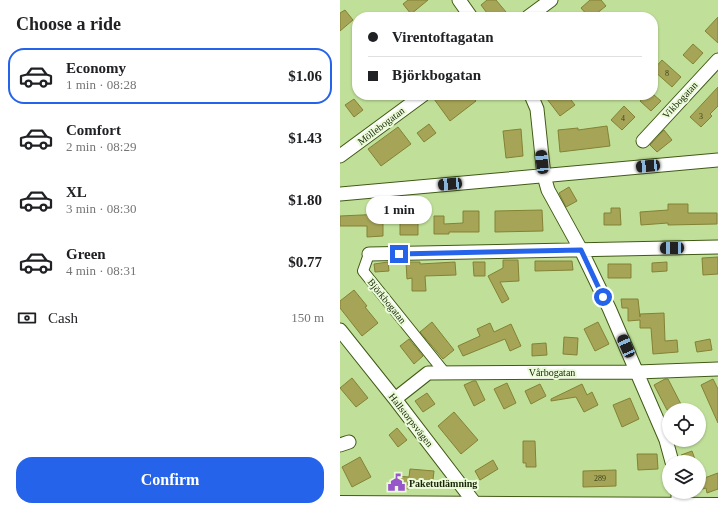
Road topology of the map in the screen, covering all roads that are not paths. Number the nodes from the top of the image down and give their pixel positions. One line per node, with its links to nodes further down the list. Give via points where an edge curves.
1 (459, 0): 3 (street)
2 (551, 0): 4 (street)
3 (468, 12)
4 (535, 12)
5 (718, 60): 8 (street, Vikbogatan)
6 (416, 100): 9 (street, Möllebogatan)
7 (533, 100): 11 (street, via 537,109)
8 (643, 140)
9 (340, 156)
10 (718, 160): 11 (street)
11 (544, 176): 12 (street); 14 (street, via 548,190)
12 (340, 194)
13 (718, 247): 14 (street, Björkbogatan)
14 (581, 250): 15 (street, Björkbogatan); 18 (street)
15 (369, 254): 19 (street, Björkbogatan, via 363,271)
16 (340, 330): 20 (street, Hallstorpsvägen)
17 (718, 369): 18 (street, Vårbogatan)
18 (637, 372): 19 (street, Vårbogatan); 21 (street)
19 (445, 373): 20 (street, Vårbogatan, via 428,373)
20 (395, 399): 25 (street, Hallstorpsvägen)
21 (670, 455)
22 (678, 499): 24 (street); 25 (street)
23 (340, 504): 25 (street)
24 (718, 506)
25 (478, 508)

